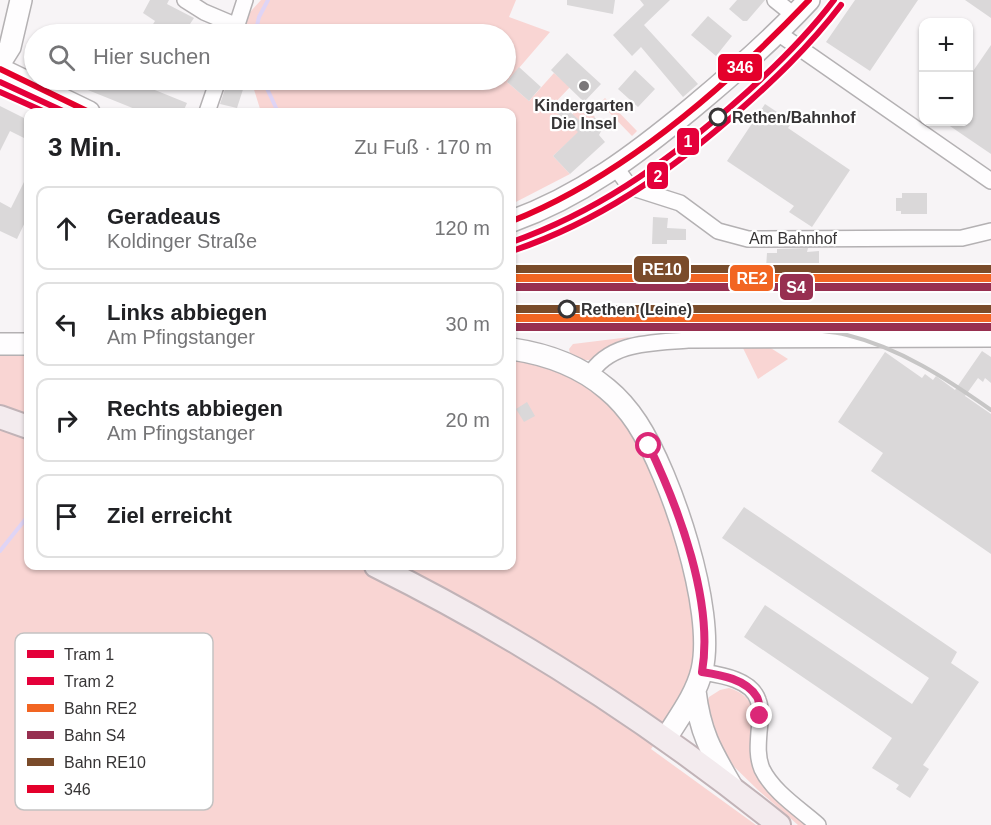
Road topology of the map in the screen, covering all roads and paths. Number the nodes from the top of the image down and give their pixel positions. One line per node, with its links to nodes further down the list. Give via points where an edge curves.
1 (21, 0): 10 (street, via 10,47)
2 (185, 0): 7 (street)
3 (245, 0): 8 (street)
4 (775, 0): 6 (street)
5 (809, 0): 6 (street)
6 (795, 16): 9 (street)
7 (225, 24)
8 (237, 24)
9 (778, 33): 17 (street); 18 (street)
10 (0, 63)
11 (0, 69): 12 (street)
12 (24, 81)
13 (43, 90): 15 (street)
14 (215, 90): 16 (street)
15 (81, 108)
16 (208, 108)
17 (616, 168): 19 (street); 20 (street, Am Bahnhof, via 630,187 680,203 718,231 748,239 962,238)
18 (991, 181)
19 (516, 219)
20 (991, 231)
21 (991, 339): 25 (street, via 688,340 638,344 610,356)
22 (24, 344): 23 (street)
23 (0, 345)
24 (516, 350): 25 (street, via 556,360)
25 (589, 376): 29 (street, via 607,389 637,423 666,481 687,544 703,621 705,652)
26 (0, 417): 27 (main road)
27 (24, 426)
28 (384, 570): 30 (main road, via 515,640)
29 (698, 682): 30 (street); 31 (street, via 698,718 709,748); 33 (street, via 728,676 758,698 757,753 763,770 775,787)
30 (666, 738): 31 (main road)
31 (732, 787): 32 (main road)
32 (779, 825)
33 (818, 825)

